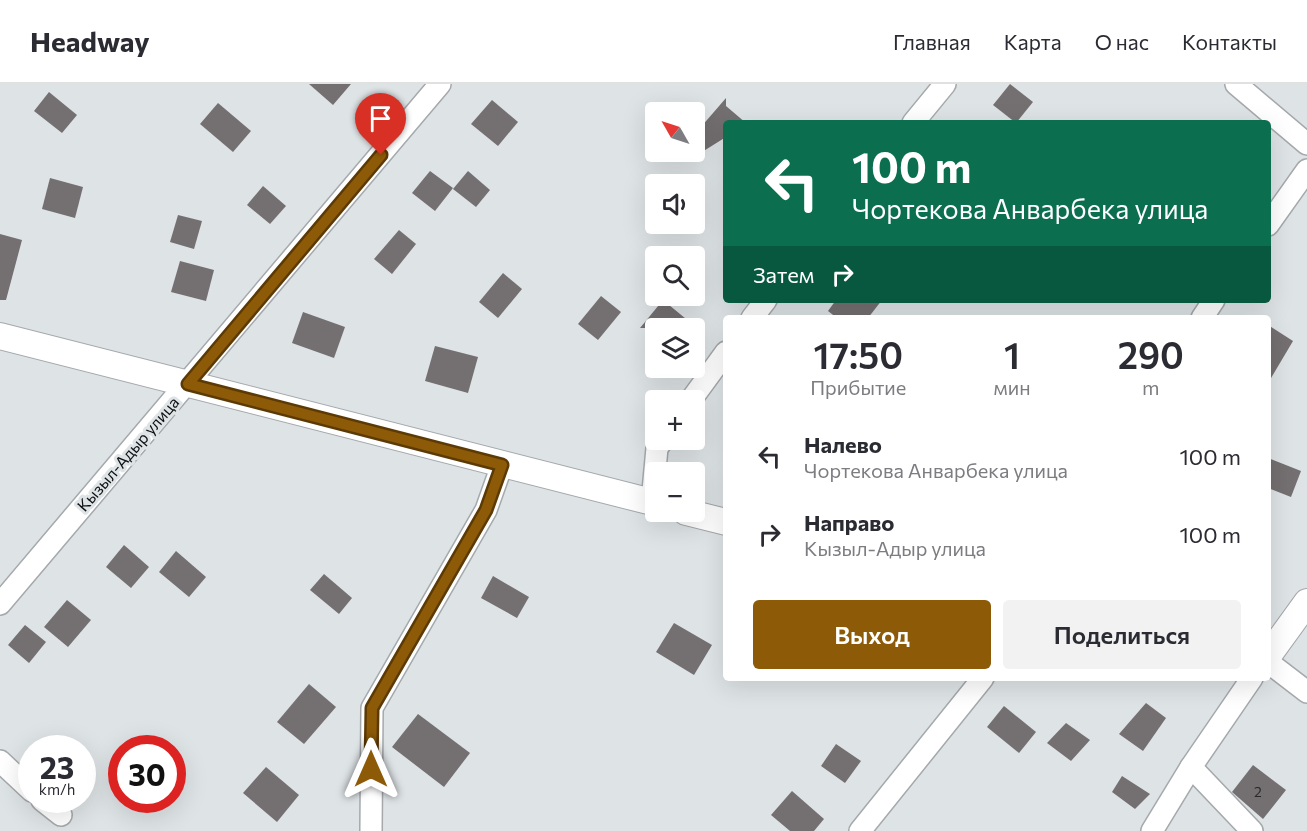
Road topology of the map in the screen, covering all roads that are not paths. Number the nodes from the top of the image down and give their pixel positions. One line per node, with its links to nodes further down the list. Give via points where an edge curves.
1 (440, 84): 12 (street, Кызыл-Адыр улица)
2 (945, 84): 4 (street)
3 (1236, 84): 5 (street)
4 (915, 120)
5 (1307, 144)
6 (1307, 170): 7 (street)
7 (1271, 221)
8 (764, 303): 9 (street)
9 (754, 315)
10 (0, 336): 12 (street)
11 (723, 356): 13 (street)
12 (188, 384): 14 (street); 19 (street, Кызыл-Адыр улица)
13 (698, 390)
14 (502, 465): 15 (street); 30 (street, via 486,510 372,708)
15 (645, 501)
16 (705, 517): 17 (street)
17 (723, 521)
18 (1307, 602): 20 (street)
19 (0, 604)
20 (1271, 652)
21 (1271, 665): 24 (street)
22 (980, 681): 31 (street)
23 (1250, 681): 26 (street)
24 (1307, 692)
25 (0, 761): 27 (street)
26 (1191, 767): 32 (street); 33 (street)
27 (18, 778)
28 (58, 813): 29 (street)
29 (61, 815)
30 (371, 831)
31 (860, 831)
32 (1152, 831)
33 (1252, 831)

